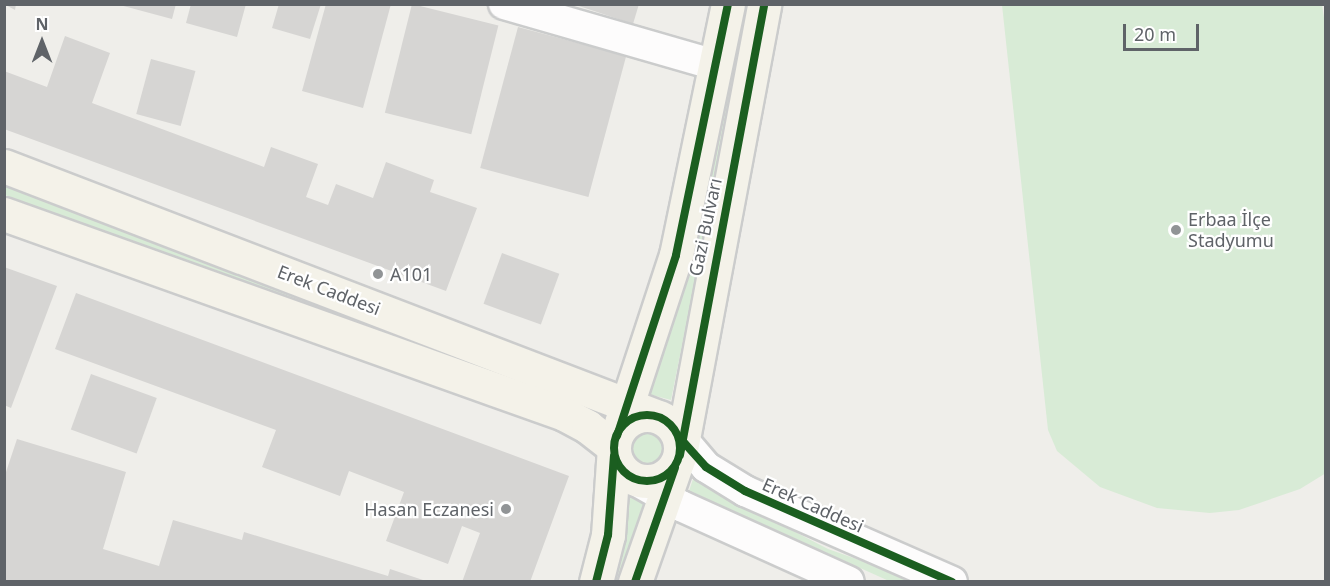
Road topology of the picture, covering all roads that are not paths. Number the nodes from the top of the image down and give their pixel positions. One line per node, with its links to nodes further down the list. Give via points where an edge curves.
1 (504, 4): 4 (street)
2 (728, 4): 4 (main road, Gazi Bulvarı)
3 (764, 4): 7 (main road, Gazi Bulvarı)
4 (716, 65): 7 (main road, Gazi Bulvarı, via 676,255)
5 (4, 166): 7 (main road, Erek Caddesi)
6 (4, 214): 8 (main road, Erek Caddesi, via 564,414)
7 (666, 436): 8 (main road, Gazi Bulvarı); 9 (main road, Gazi Bulvarı); 13 (street, Erek Caddesi, via 745,491)
8 (615, 441): 9 (main road, via 621,467); 10 (main road, Gazi Bulvarı, via 608,535)
9 (650, 489): 11 (main road, Gazi Bulvarı); 12 (street)
10 (596, 582)
11 (635, 582)
12 (849, 582)
13 (952, 582)

